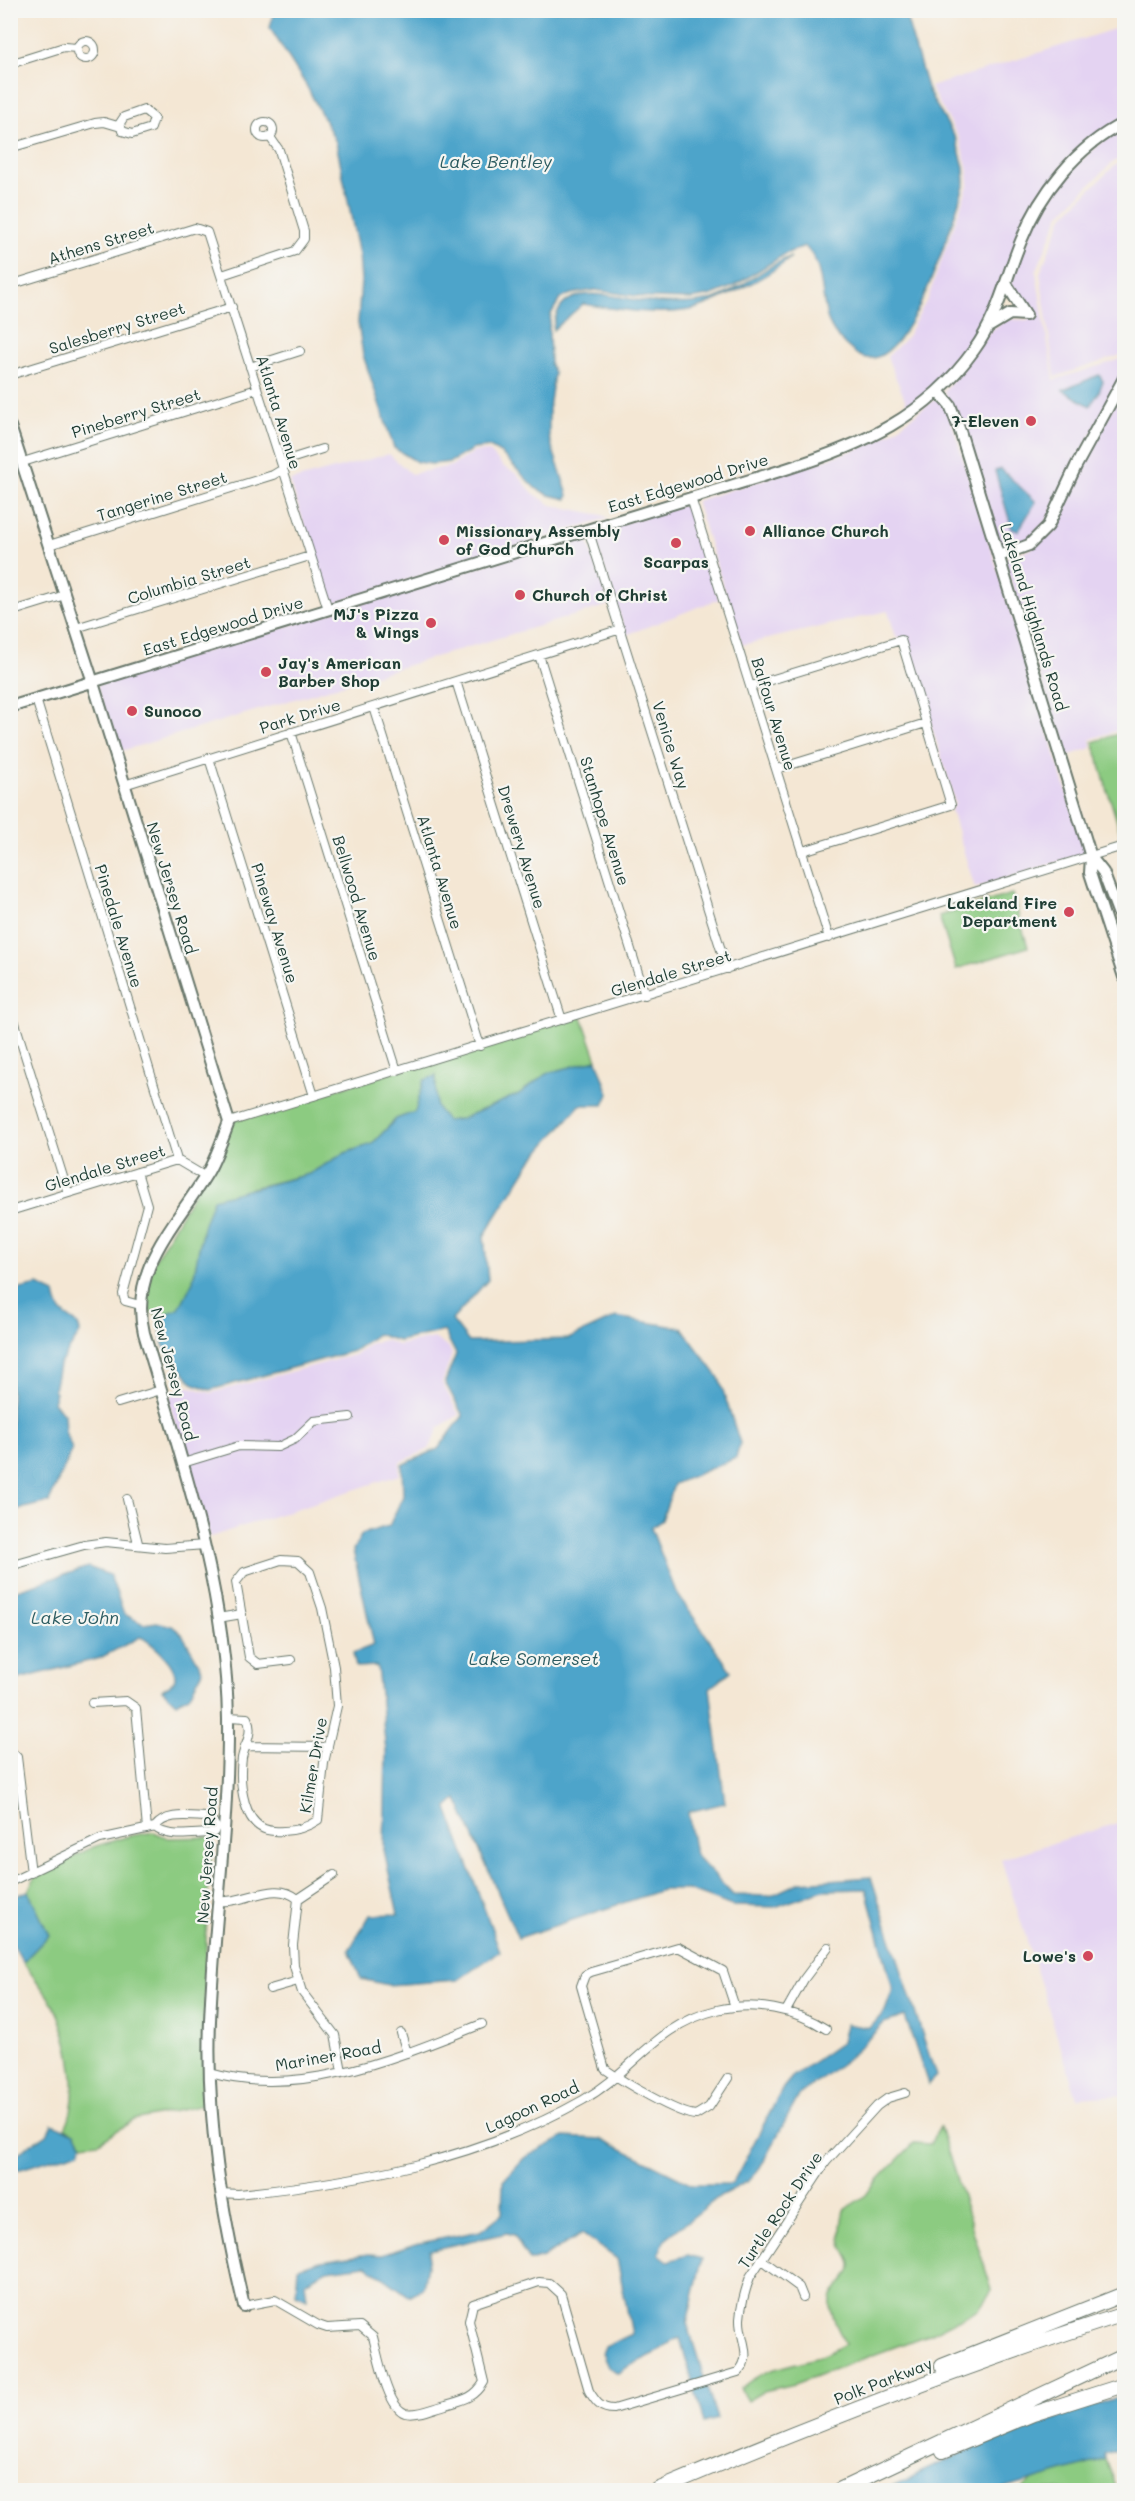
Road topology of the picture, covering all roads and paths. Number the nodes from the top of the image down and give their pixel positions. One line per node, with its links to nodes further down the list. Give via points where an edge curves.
1 (77, 48): 2 (street, via 64,47)
2 (10, 64)
3 (1125, 123): 10 (street, East Edgewood Drive, via 1081,154 1045,196 1020,242)
4 (120, 127): 6 (street, via 95,123)
5 (270, 137): 8 (street, via 279,150 304,239 300,247 289,253)
6 (10, 148)
7 (199, 228): 8 (street, Atlanta Avenue, via 207,232); 9 (street, Athens Street)
8 (222, 275): 11 (street, Atlanta Avenue)
9 (10, 285)
10 (1006, 285): 12 (street, East Edgewood Drive); 12 (street, via 1026,315 1006,315)
11 (232, 307): 14 (street, Atlanta Avenue); 15 (street, Salesberry Street)
12 (987, 328): 18 (street, East Edgewood Drive)
13 (300, 351): 14 (street)
14 (250, 367): 17 (street, Atlanta Avenue)
15 (10, 375)
16 (1125, 378): 27 (street, via 1048,526 1029,545)
17 (257, 389): 21 (street, Pineberry Street); 22 (street, Atlanta Avenue)
18 (938, 391): 23 (street, East Edgewood Drive, via 890,428 857,445); 27 (street, Lakeland Highlands Road, via 950,405 960,431)
19 (10, 426): 21 (street, New Jersey Road)
20 (322, 449): 22 (street, Tangerine Street, via 286,460)
21 (23, 462): 25 (street, New Jersey Road)
22 (283, 469): 25 (street, Tangerine Street); 26 (street, Atlanta Avenue)
23 (691, 498): 24 (street, East Edgewood Drive); 36 (street, Balfour Avenue)
24 (588, 529): 29 (street, East Edgewood Drive); 32 (street, Venice Way)
25 (49, 545): 28 (street, New Jersey Road)
26 (310, 556): 29 (street, Atlanta Avenue); 31 (street, Columbia Street)
27 (999, 556): 47 (street, Lakeland Highlands Road)
28 (65, 595): 30 (street); 31 (street, New Jersey Road)
29 (328, 609): 35 (street, East Edgewood Drive)
30 (10, 612)
31 (76, 628): 35 (street, New Jersey Road)
32 (621, 630): 33 (street, Park Drive); 50 (street, Venice Way)
33 (539, 655): 34 (street, Park Drive); 52 (street, Stanhope Avenue)
34 (456, 681): 39 (street, Park Drive); 54 (street, Drewery Avenue)
35 (92, 682): 37 (street, East Edgewood Drive); 44 (street, New Jersey Road)
36 (751, 686): 40 (street, via 901,640); 43 (street, Balfour Avenue)
37 (36, 699): 38 (street, East Edgewood Drive); 59 (street, Pinedale Avenue)
38 (10, 707)
39 (374, 707): 41 (street, Park Drive); 55 (street, Atlanta Avenue)
40 (926, 723): 43 (street); 46 (street, via 951,805)
41 (291, 732): 42 (street, Park Drive); 56 (street, Bellwood Avenue)
42 (209, 758): 44 (street, Park Drive); 57 (street, Pineway Avenue)
43 (777, 768): 46 (street, Balfour Avenue)
44 (124, 785): 58 (street, New Jersey Road)
45 (1120, 847): 47 (street, Glendale Street)
46 (803, 851): 49 (street, Balfour Avenue)
47 (1091, 856): 48 (street, Lakeland Highlands Road, via 1103,872); 49 (street, Glendale Street); 51 (street, Lakeland Highlands Road, via 1090,873)
48 (1125, 928)
49 (829, 938): 50 (street, Glendale Street)
50 (727, 969): 52 (street, Glendale Street)
51 (1125, 977)
52 (645, 995): 54 (street, Glendale Street)
53 (10, 1007): 62 (street)
54 (562, 1020): 55 (street, Glendale Street)
55 (480, 1046): 56 (street, Glendale Street)
56 (397, 1071): 57 (street, Glendale Street)
57 (314, 1096): 58 (street, Glendale Street)
58 (229, 1122): 61 (street, New Jersey Road)
59 (177, 1160): 60 (street, Glendale Street); 61 (street, Glendale Street)
60 (137, 1172): 62 (street, Glendale Street); 64 (street, via 147,1205 123,1294 125,1301)
61 (204, 1176): 64 (street, New Jersey Road, via 149,1264)
62 (68, 1193): 63 (street, Glendale Street)
63 (10, 1211)
64 (140, 1305): 65 (street, New Jersey Road)
65 (161, 1390): 66 (street); 68 (street, New Jersey Road)
66 (118, 1403)
67 (350, 1417): 68 (street, via 314,1421 289,1443 278,1447 239,1446)
68 (183, 1463): 71 (street, New Jersey Road)
69 (127, 1499): 70 (street)
70 (138, 1543): 71 (street, via 165,1548); 72 (street, via 84,1545)
71 (205, 1545): 74 (street, New Jersey Road)
72 (10, 1566)
73 (242, 1614): 74 (street); 75 (street, via 249,1657 254,1663); 79 (street, Kilmer Drive, via 236,1582 241,1574 281,1560 300,1562 310,1572 334,1667 337,1706)
74 (218, 1618): 77 (street, New Jersey Road)
75 (291, 1660)
76 (92, 1702): 82 (street, via 126,1701 136,1708)
77 (228, 1718): 78 (street, Kilmer Drive, via 248,1718 250,1731); 81 (street, New Jersey Road)
78 (245, 1746): 79 (street); 79 (street, Kilmer Drive, via 242,1778 247,1810 261,1827 281,1831 318,1821)
79 (328, 1747)
80 (10, 1750): 83 (street, via 17,1757)
81 (220, 1827): 82 (street, via 210,1833 168,1834); 82 (street, via 210,1817 168,1817); 87 (street, New Jersey Road)
82 (151, 1828): 83 (street, via 100,1839)
83 (31, 1873): 85 (street)
84 (334, 1875): 86 (street)
85 (10, 1882)
86 (298, 1899): 87 (street, via 289,1891 280,1890 231,1902); 89 (street, via 292,1953)
87 (219, 1901): 98 (street, New Jersey Road, via 209,2023)
88 (828, 1947): 92 (street)
89 (298, 1981): 90 (street); 97 (street, via 302,1992 336,2035)
90 (270, 1989)
91 (735, 2007): 92 (street, Lagoon Road); 99 (street, Lagoon Road, via 704,2013 678,2024); 99 (street, via 723,1971 678,1947 585,1975 581,1992 605,2069)
92 (786, 2011): 94 (street, Lagoon Road)
93 (482, 2025): 96 (street, Mariner Road)
94 (826, 2029)
95 (401, 2033): 96 (street)
96 (407, 2054): 97 (street, Mariner Road)
97 (342, 2071): 98 (street, Mariner Road, via 263,2081)
98 (210, 2073): 102 (street, New Jersey Road)
99 (615, 2077): 100 (street, via 696,2115 709,2108); 102 (street, Lagoon Road, via 565,2109 506,2136 437,2159 347,2181)
100 (728, 2078)
101 (905, 2093): 103 (street, Turtle Rock Drive, via 877,2106 826,2162)
102 (221, 2193): 106 (street, New Jersey Road)
103 (761, 2259): 105 (street, via 799,2287); 106 (street, Turtle Rock Drive, via 743,2295 740,2321 744,2366 738,2372 614,2409 596,2403 589,2391 561,2294 549,2283 539,2282 473,2304 470,2321 484,2382 471,2398 416,2414 396,2408 368,2330 360,2326 327,2328 275,2300)
104 (1125, 2294): 110 (highway, via 806,2422)
105 (803, 2297)
106 (244, 2306)
107 (1125, 2314): 110 (highway, Polk Parkway, via 956,2371)
108 (1125, 2356): 112 (highway)
109 (1125, 2385): 113 (highway, via 1022,2418)
110 (763, 2445): 111 (highway, Polk Parkway)
111 (657, 2490)
112 (839, 2490)
113 (850, 2490)

